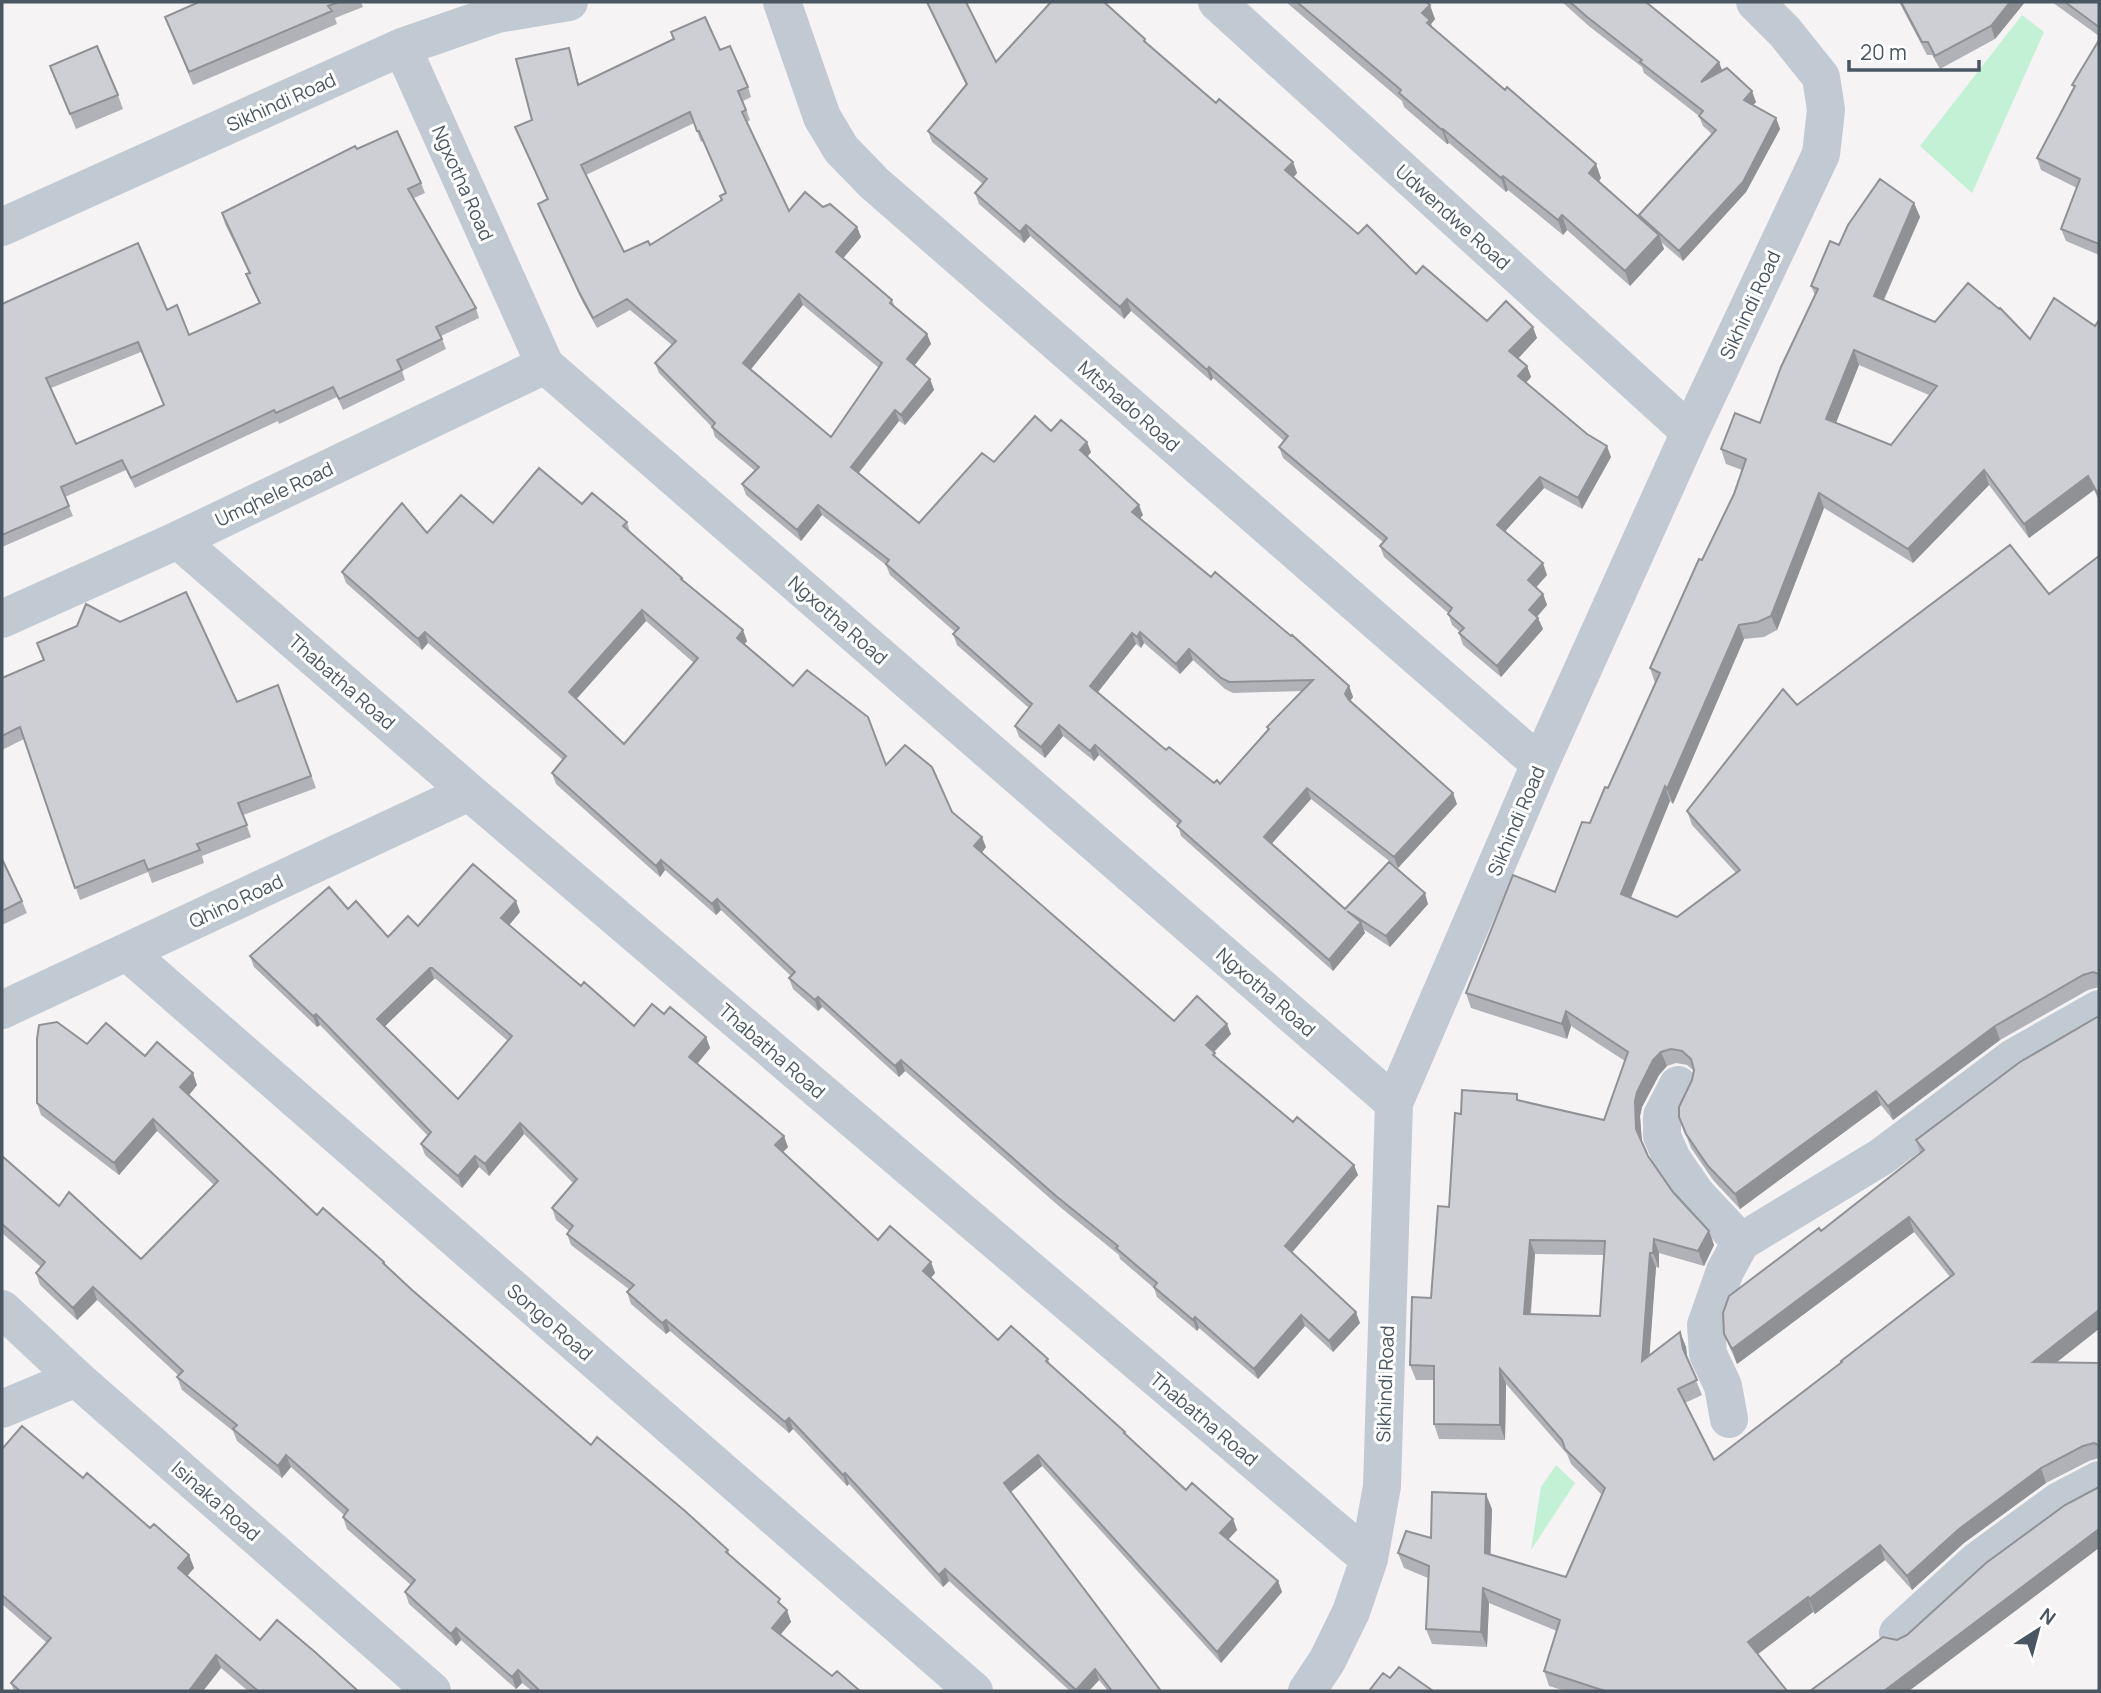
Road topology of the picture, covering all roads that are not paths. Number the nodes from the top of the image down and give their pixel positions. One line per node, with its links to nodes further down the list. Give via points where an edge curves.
1 (569, 2): 5 (street, Sikhindi Road, via 497,14)
2 (782, 2): 11 (street, Mtshado Road, via 822,117 841,149 874,183)
3 (1217, 2): 8 (street, Udwendwe Road)
4 (1755, 2): 8 (street, Sikhindi Road, via 1821,77 1826,110 1821,154)
5 (402, 47): 6 (street, Sikhindi Road); 7 (street, Ngxotha Road)
6 (2, 227)
7 (545, 365): 9 (street, Umqhele Road); 17 (street, Ngxotha Road)
8 (1690, 432): 11 (street, Sikhindi Road)
9 (178, 540): 10 (street, Umqhele Road); 12 (street, Thabatha Road)
10 (2, 619)
11 (1540, 764): 17 (street, Sikhindi Road)
12 (469, 792): 13 (street, Qhino Road); 24 (street, Thabatha Road)
13 (127, 952): 15 (street, Qhino Road); 27 (street, Songo Road)
14 (2099, 1009): 18 (street, via 2013,1058 1881,1157)
15 (2, 1010)
16 (1678, 1085): 18 (street, via 1662,1116 1661,1136 1696,1194)
17 (1394, 1102): 24 (street, Sikhindi Road, via 1382,1486)
18 (1741, 1242): 22 (street, via 1706,1325 1709,1354)
19 (2, 1310): 20 (street, Isinaka Road)
20 (76, 1378): 21 (street); 26 (street, Isinaka Road)
21 (2, 1409)
22 (1730, 1419)
23 (2099, 1480): 25 (street, via 2059,1501 1977,1561)
24 (1369, 1559): 28 (street, Sikhindi Road, via 1351,1612)
25 (1898, 1633)
26 (432, 1691)
27 (974, 1691)
28 (1307, 1691)

